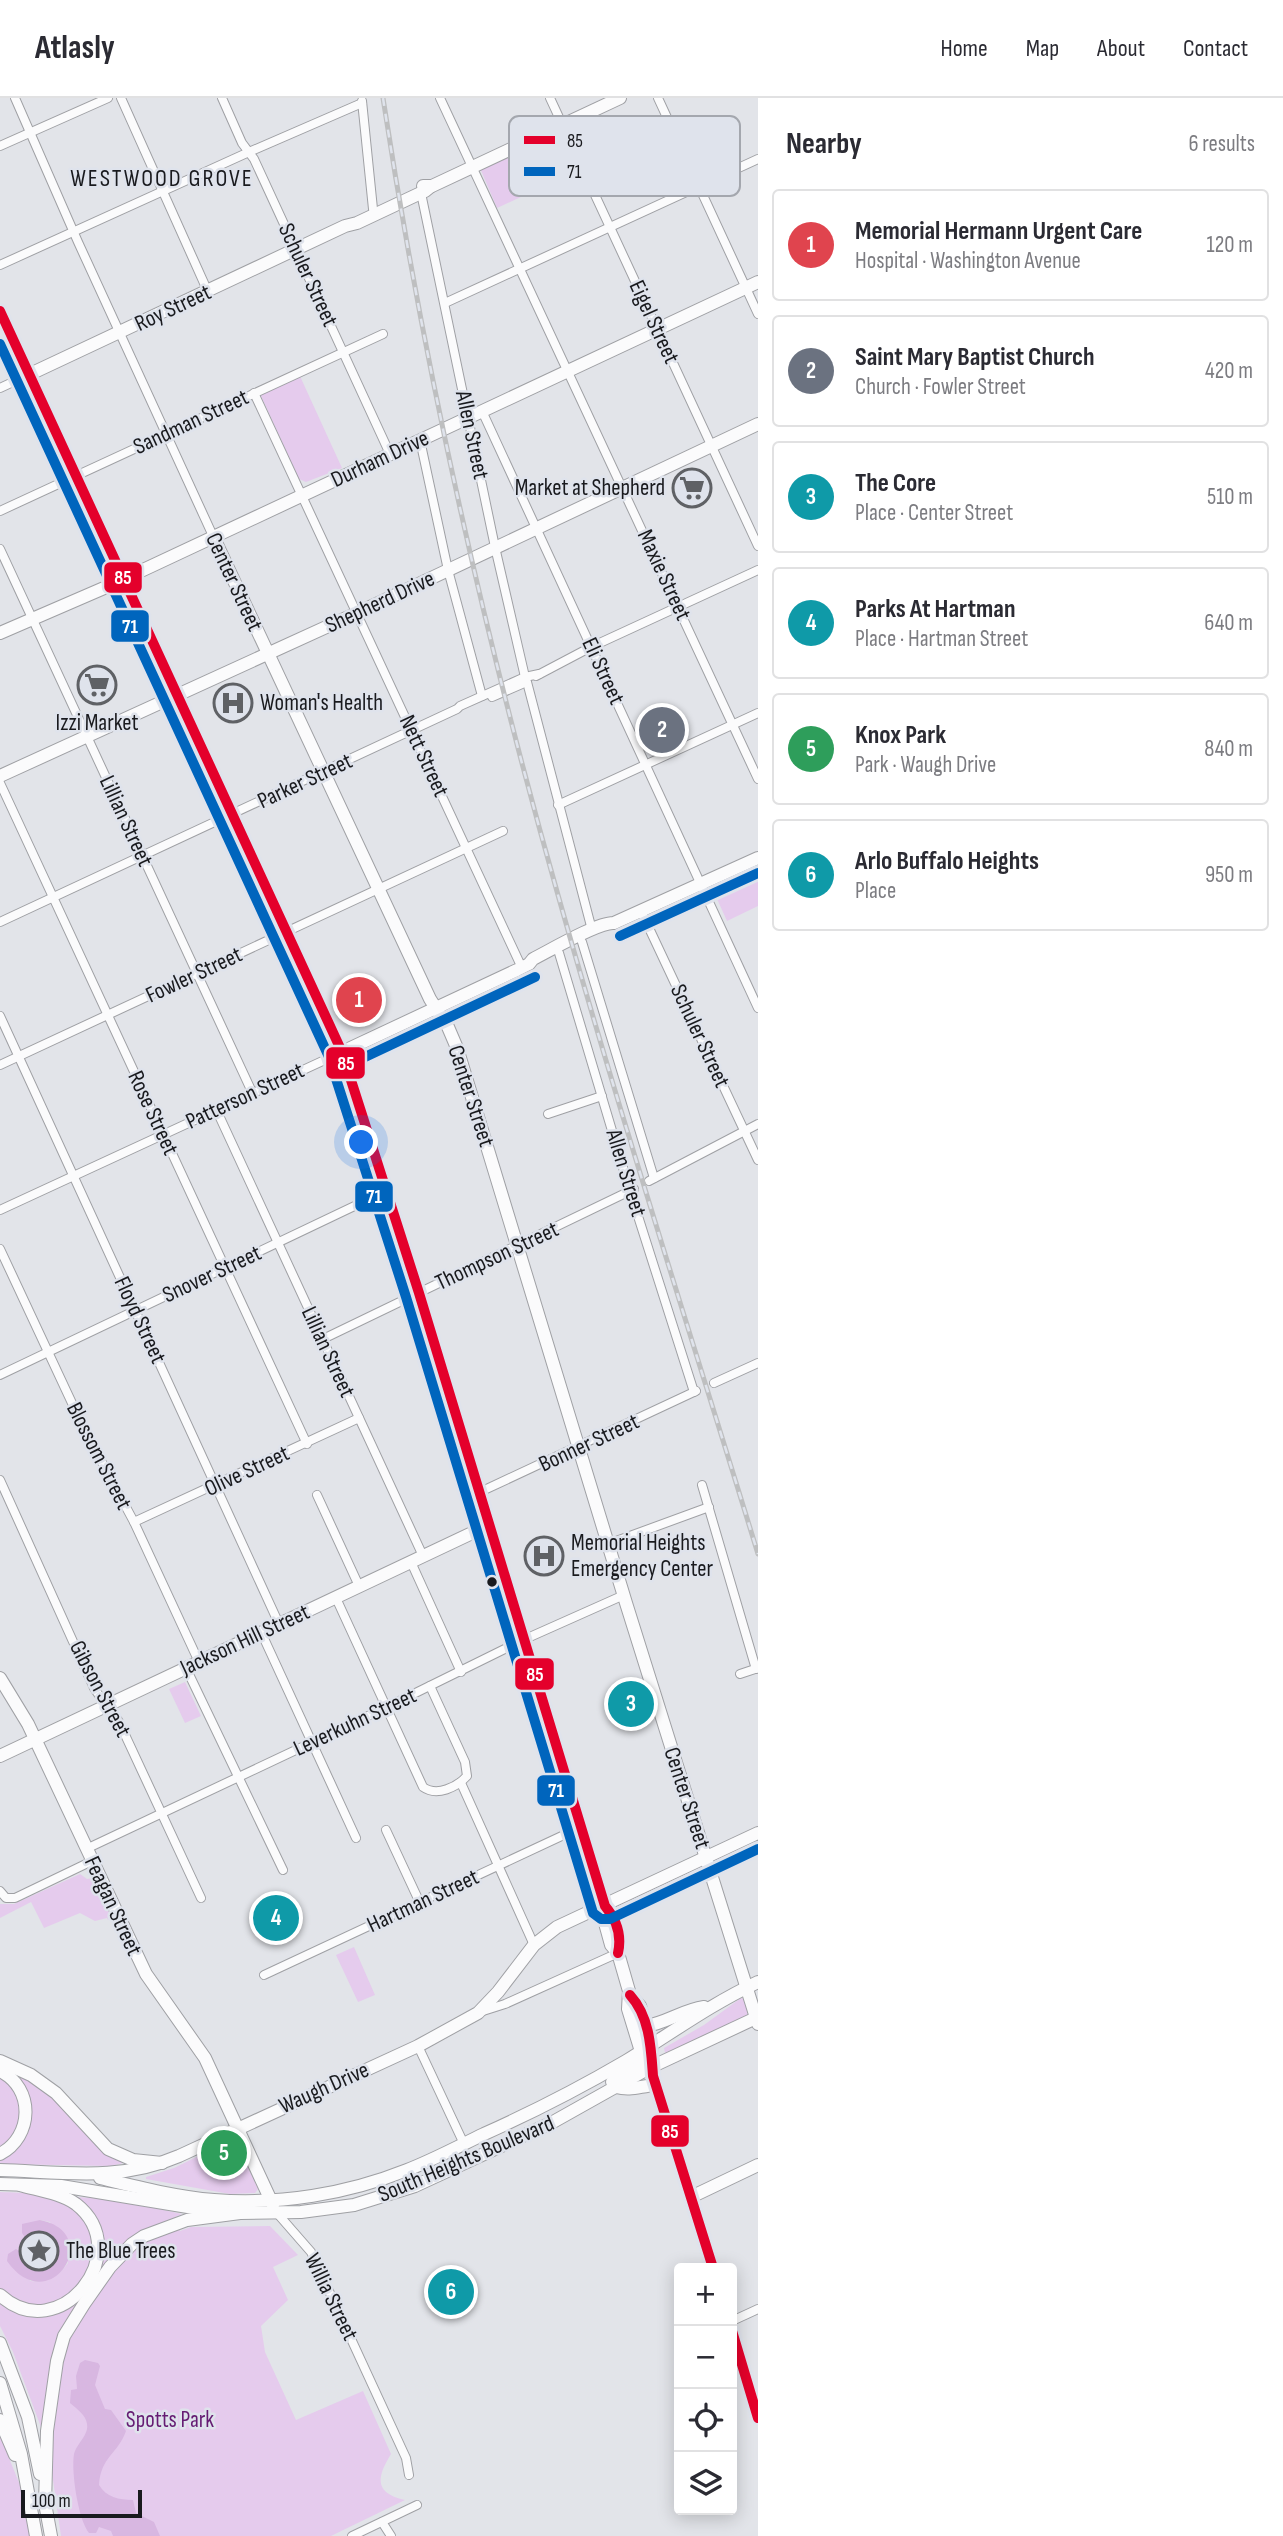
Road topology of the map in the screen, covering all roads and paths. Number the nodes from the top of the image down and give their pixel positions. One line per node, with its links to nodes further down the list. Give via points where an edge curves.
1 (15, 98): 13 (street, Center Street)
2 (108, 98): 13 (street)
3 (121, 98): 21 (street)
4 (222, 98): 16 (street, Schuler Street)
5 (440, 98): 18 (street, Maxie Street)
6 (550, 98): 10 (street, Eigel Street)
7 (620, 98): 11 (main road, Roy Street)
8 (658, 98): 12 (street)
9 (362, 100): 16 (street); 25 (street)
10 (558, 116)
11 (583, 116)
12 (666, 116)
13 (31, 132): 14 (street); 28 (street, Center Street)
14 (0, 146)
15 (509, 151): 18 (main road, Roy Street)
16 (248, 152): 21 (street); 29 (street, Schuler Street)
17 (758, 159): 19 (street)
18 (473, 167): 20 (main road, Roy Street); 31 (street, Maxie Street)
19 (740, 167)
20 (425, 190): 25 (main road, Roy Street, via 423,186); 26 (main road, Roy Street); 34 (street, Allen Street)
21 (163, 191): 28 (street); 33 (street)
22 (596, 196): 27 (street, Eigel Street)
23 (674, 196): 27 (street)
24 (704, 196): 32 (street)
25 (373, 209): 26 (main road, Roy Street)
26 (345, 226): 29 (main road, Roy Street)
27 (610, 226): 31 (street); 37 (street, Eigel Street)
28 (74, 230): 30 (street); 38 (street, Center Street)
29 (296, 248): 33 (main road, Roy Street); 40 (street, Schuler Street)
30 (0, 265)
31 (521, 268): 34 (street); 41 (street, Maxie Street)
32 (752, 285): 36 (street); 37 (main road, Durham Drive)
33 (208, 292): 38 (main road, Roy Street)
34 (445, 303): 46 (street, Allen Street)
35 (0, 311): 42 (main road)
36 (758, 314)
37 (657, 329): 41 (main road, Durham Drive); 50 (street, Eigel Street)
38 (120, 332): 42 (main road, Roy Street); 48 (street, Center Street)
39 (383, 334): 40 (street, Sandman Street)
40 (344, 352): 44 (street, Sandman Street); 51 (street, Schuler Street)
41 (569, 371): 45 (main road, Durham Drive); 53 (street, Maxie Street)
42 (28, 375): 43 (street, Roy Street); 52 (main road)
43 (0, 388)
44 (254, 393): 48 (street, Sandman Street); 54 (street, Nett Street)
45 (482, 411): 46 (main road, Durham Drive); 56 (street, Eli Street)
46 (468, 418): 49 (main road, Durham Drive); 59 (street, Allen Street)
47 (758, 424): 50 (main road, Shepherd Drive)
48 (167, 434): 52 (street, Sandman Street); 57 (street, Center Street)
49 (420, 440): 51 (main road, Durham Drive); 61 (street)
50 (712, 446): 53 (main road, Shepherd Drive); 58 (street, Eigel Street)
51 (390, 454): 54 (main road, Durham Drive)
52 (76, 476): 55 (street, Sandman Street); 63 (main road)
53 (623, 488): 56 (main road, Shepherd Drive); 64 (street, Maxie Street)
54 (302, 495): 57 (main road, Durham Drive); 65 (street, Nett Street)
55 (0, 511)
56 (537, 529): 59 (main road, Shepherd Drive); 68 (street, Eli Street)
57 (213, 536): 63 (main road, Durham Drive); 69 (main road, Center Street)
58 (758, 545)
59 (495, 547): 61 (main road, Shepherd Drive); 70 (street, Allen Street)
60 (0, 549): 66 (street, Lillian Street)
61 (448, 570): 65 (main road, Shepherd Drive); 72 (street)
62 (758, 570): 64 (street, Parker Street)
63 (123, 577): 66 (main road, Durham Drive); 71 (main road)
64 (679, 607): 68 (street, Parker Street); 75 (street, Maxie Street)
65 (357, 612): 69 (main road, Shepherd Drive); 76 (street, Nett Street)
66 (32, 620): 67 (main road, Durham Drive); 77 (street, Lillian Street)
67 (0, 633)
68 (592, 647): 70 (street, Parker Street); 78 (street, Eli Street)
69 (268, 653): 71 (main road, Shepherd Drive); 79 (main road, Center Street)
70 (526, 679): 72 (street, Parker Street); 73 (street, Parker Street); 83 (street, Allen Street)
71 (177, 694): 77 (main road, Shepherd Drive); 84 (main road)
72 (482, 696): 73 (street, Parker Street)
73 (457, 709): 76 (street, Parker Street)
74 (758, 713): 75 (street)
75 (733, 725): 78 (street); 81 (street, Maxie Street)
76 (412, 731): 79 (street, Parker Street); 86 (street, Nett Street)
77 (86, 736): 80 (main road, Shepherd Drive); 87 (street, Lillian Street)
78 (646, 765): 83 (street); 89 (street, Eli Street)
79 (325, 772): 84 (street, Parker Street); 90 (main road, Center Street)
80 (0, 776)
81 (758, 779)
82 (0, 783): 91 (street, Rose Street)
83 (558, 804): 95 (street, Allen Street)
84 (232, 815): 87 (street, Parker Street); 96 (main road)
85 (503, 831): 86 (street, Fowler Street)
86 (467, 848): 90 (street, Fowler Street); 99 (street, Nett Street)
87 (142, 856): 91 (street, Parker Street); 100 (street, Lillian Street)
88 (758, 858): 89 (main road, Patterson Street)
89 (701, 885): 92 (main road, Patterson Street); 102 (street, Eli Street)
90 (378, 890): 96 (street, Fowler Street); 101 (main road, Center Street)
91 (54, 897): 93 (street, Parker Street); 103 (street, Rose Street)
92 (641, 911): 94 (main road, Patterson Street); 113 (street, Schuler Street)
93 (0, 922)
94 (614, 923): 95 (main road, Patterson Street); 97 (main road, Patterson Street)
95 (592, 930): 99 (main road, Patterson Street)
96 (287, 932): 100 (street, Fowler Street); 105 (main road)
97 (582, 942): 98 (main road, Patterson Street); 113 (street, Allen Street, via 651,1180)
98 (559, 953): 99 (main road, Patterson Street); 109 (street, Allen Street)
99 (525, 966): 101 (main road, Patterson Street)
100 (197, 973): 103 (street, Fowler Street); 108 (street, Lillian Street)
101 (436, 1008): 105 (main road, Patterson Street); 121 (main road, Center Street, via 457,1048)
102 (758, 1008)
103 (108, 1015): 106 (street, Fowler Street); 114 (street, Rose Street)
104 (0, 1016): 106 (street, Floyd Street)
105 (342, 1052): 108 (street, Patterson Street); 118 (main road)
106 (19, 1056): 107 (street, Fowler Street); 116 (street, Floyd Street)
107 (0, 1065)
108 (252, 1092): 110 (street, Patterson Street)
109 (603, 1096): 111 (street); 117 (street, Allen Street)
110 (216, 1109): 114 (street, Patterson Street); 120 (street, Lillian Street)
111 (548, 1114)
112 (758, 1124): 113 (street)
113 (744, 1132): 115 (street, Schuler Street)
114 (162, 1134): 116 (street, Patterson Street); 123 (street, Rose Street)
115 (758, 1160)
116 (74, 1175): 119 (street, Patterson Street); 125 (street, Floyd Street)
117 (632, 1190): 121 (street, Thompson Street); 131 (street, Allen Street)
118 (386, 1191): 120 (street, Snover Street); 124 (main road)
119 (0, 1210)
120 (278, 1243): 123 (street, Snover Street); 126 (street, Lillian Street)
121 (519, 1246): 124 (street, Thompson Street); 134 (main road, Center Street)
122 (0, 1249): 127 (street, Blossom Street)
123 (225, 1269): 125 (street, Snover Street); 133 (street, Rose Street)
124 (419, 1293): 126 (street, Thompson Street); 138 (main road)
125 (135, 1310): 127 (street, Snover Street); 136 (street, Floyd Street)
126 (323, 1339): 132 (street, Lillian Street)
127 (48, 1353): 129 (street, Snover Street); 141 (street, Blossom Street)
128 (758, 1363): 130 (street)
129 (0, 1375)
130 (714, 1383)
131 (695, 1391): 134 (street, Bonner Street)
132 (359, 1418): 133 (street, Olive Street); 144 (street, Lillian Street)
133 (307, 1444): 136 (street, Olive Street)
134 (579, 1446): 138 (street, Bonner Street); 143 (main road, Center Street)
135 (0, 1480): 159 (street, Gibson Street, via 94,1688)
136 (216, 1485): 141 (street, Olive Street); 149 (street, Floyd Street)
137 (702, 1485): 140 (street)
138 (480, 1492): 142 (main road)
139 (317, 1495): 146 (street)
140 (709, 1507): 143 (street); 154 (street)
141 (134, 1522): 152 (street, Blossom Street)
142 (489, 1525): 144 (main road, Jackson Hill Street); 151 (main road)
143 (608, 1544): 147 (main road, Center Street)
144 (423, 1556): 145 (main road, Jackson Hill Street)
145 (411, 1562): 146 (main road, Jackson Hill Street); 155 (street)
146 (359, 1586): 148 (main road, Jackson Hill Street)
147 (624, 1595): 151 (street, Leverkuhn Street); 172 (main road, Center Street)
148 (336, 1598): 149 (main road, Jackson Hill Street); 160 (street)
149 (279, 1624): 150 (main road, Jackson Hill Street)
150 (261, 1633): 152 (main road, Jackson Hill Street); 162 (street)
151 (523, 1640): 155 (street, Leverkuhn Street); 167 (main road)
152 (199, 1662): 153 (main road, Jackson Hill Street)
153 (186, 1668): 159 (main road, Jackson Hill Street); 164 (street)
154 (757, 1669): 156 (street)
155 (461, 1672): 158 (street, Leverkuhn Street)
156 (740, 1674)
157 (0, 1678): 161 (main road, Feagan Street)
158 (430, 1686): 160 (street, Leverkuhn Street); 165 (street, via 465,1762)
159 (107, 1705): 161 (main road, Jackson Hill Street); 166 (street, Gibson Street)
160 (387, 1707): 162 (street, Leverkuhn Street); 165 (street, via 429,1792)
161 (36, 1740): 163 (main road, Jackson Hill Street); 171 (main road, Feagan Street)
162 (312, 1742): 164 (street, Leverkuhn Street); 170 (street)
163 (0, 1756)
164 (238, 1777): 166 (street, Leverkuhn Street); 174 (street)
165 (464, 1779): 173 (street)
166 (162, 1812): 171 (street, Leverkuhn Street); 176 (street, Gibson Street)
167 (581, 1827): 173 (street, Hartman Street); 178 (main road)
168 (386, 1830): 177 (street)
169 (758, 1833): 172 (main road, Waugh Drive)
170 (356, 1838)
171 (89, 1855): 175 (street, Leverkuhn Street, via 15,1898 6,1898); 194 (main road, Feagan Street, via 146,1974 198,2046)
172 (706, 1857): 178 (main road, Waugh Drive); 182 (main road, Center Street)
173 (499, 1866): 177 (street, Hartman Street); 179 (street)
174 (282, 1870)
175 (0, 1891)
176 (201, 1898)
177 (420, 1903): 181 (street, Hartman Street)
178 (605, 1906): 179 (main road, Waugh Drive, via 557,1927); 180 (main road, via 612,1912 621,1943)
179 (534, 1945): 185 (main road, Waugh Drive)
180 (618, 1953): 183 (main road); 185 (street)
181 (264, 1975)
182 (752, 1985): 184 (main road); 186 (main road, Center Street)
183 (630, 1995): 187 (main road, via 640,2006); 189 (main road, via 628,2009)
184 (715, 2005): 187 (main road); 189 (main road)
185 (478, 2013): 188 (main road, Waugh Drive)
186 (757, 2020): 189 (main road)
187 (646, 2026): 189 (main road)
188 (418, 2046): 194 (main road, Waugh Drive); 195 (street)
189 (647, 2056): 192 (main road); 193 (main road, South Heights Boulevard); 195 (main road, South Heights Boulevard)
190 (0, 2061): 198 (main road, via 56,2093 108,2149 133,2160)
191 (0, 2071): 196 (main road, via 20,2090 26,2111 21,2136)
192 (656, 2085): 193 (main road); 206 (main road)
193 (611, 2090): 197 (main road, South Heights Boulevard)
194 (237, 2127): 198 (main road, Waugh Drive); 207 (main road, Willia Street)
195 (464, 2144): 197 (main road); 202 (main road, South Heights Boulevard)
196 (0, 2154)
197 (471, 2159): 205 (main road, South Heights Boulevard)
198 (162, 2163): 201 (main road, Waugh Drive)
199 (758, 2165): 206 (main road)
200 (0, 2170): 201 (main road, Waugh Drive)
201 (86, 2175): 207 (main road, South Heights Boulevard, via 213,2200)
202 (392, 2176): 205 (main road); 207 (main road, South Heights Boulevard, via 324,2194)
203 (0, 2184): 204 (main road)
204 (20, 2185): 208 (main road, South Heights Boulevard, via 89,2189); 211 (main road, via 64,2198 85,2214 97,2239 95,2266 77,2296 57,2308 30,2309)
205 (397, 2192): 209 (main road, South Heights Boulevard, via 326,2210)
206 (691, 2197): 210 (main road)
207 (271, 2200): 209 (main road, Willia Street)
208 (240, 2213): 209 (main road, South Heights Boulevard); 221 (main road, via 187,2220 144,2236 110,2267 84,2304 64,2336 57,2361 47,2431)
209 (277, 2213): 219 (street, Willia Street, via 311,2252 406,2458)
210 (711, 2263)
211 (0, 2295)
212 (758, 2309): 213 (street)
213 (737, 2319)
214 (0, 2343): 221 (main road, via 27,2417)
215 (737, 2348): 217 (main road)
216 (0, 2383): 220 (main road)
217 (758, 2418)
218 (0, 2420): 220 (main road)
219 (409, 2475)
220 (28, 2488): 224 (main road)
221 (45, 2504): 225 (main road)
222 (417, 2505): 223 (street)
223 (382, 2522): 226 (street); 227 (street)
224 (36, 2536)
225 (51, 2536)
226 (352, 2536)
227 (391, 2536)

